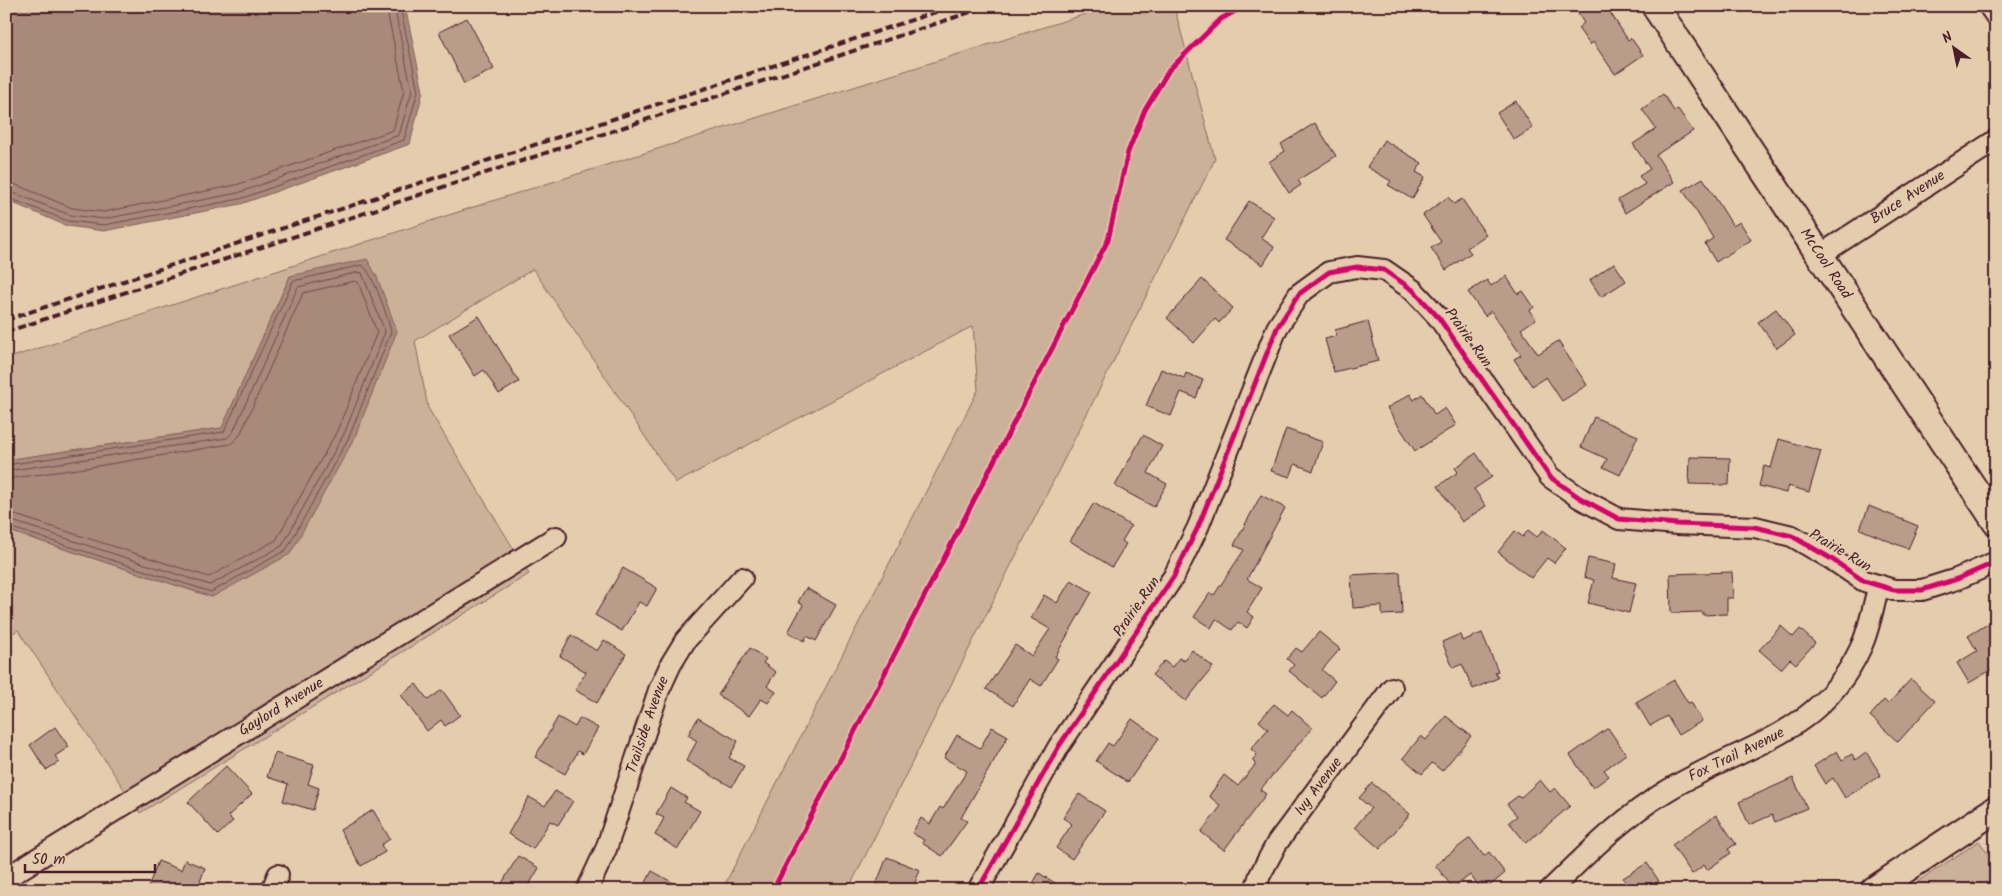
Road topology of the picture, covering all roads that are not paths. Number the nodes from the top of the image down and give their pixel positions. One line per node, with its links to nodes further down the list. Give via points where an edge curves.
1 (1655, 6): 5 (street, McCool Road)
2 (1989, 6): 3 (street)
3 (1996, 16)
4 (1996, 140): 5 (street, Bruce Avenue)
5 (1820, 255): 6 (street, McCool Road)
6 (1996, 522)
7 (556, 537): 13 (street, Gaylord Avenue)
8 (1996, 562): 10 (street, Prairie Run, via 1922,590 1894,590)
9 (742, 578): 14 (street, Trailside Avenue, via 685,641 671,664 659,690 606,849)
10 (1879, 585): 15 (street, Prairie Run, via 1864,581 1792,536 1756,527 1619,519 1580,498 1550,477 1439,318 1413,290 1384,270 1356,267 1329,272 1299,294 1277,328 1198,527 1174,576 1059,746); 17 (street, Fox Trail Avenue, via 1862,646 1844,680 1815,711 1781,734 1664,792 1596,845)
11 (1392, 688): 16 (street, Ivy Avenue, via 1277,843)
12 (1996, 809): 18 (street)
13 (6, 878)
14 (587, 890)
15 (978, 890)
16 (1255, 890)
17 (1550, 890)
18 (1874, 890)

